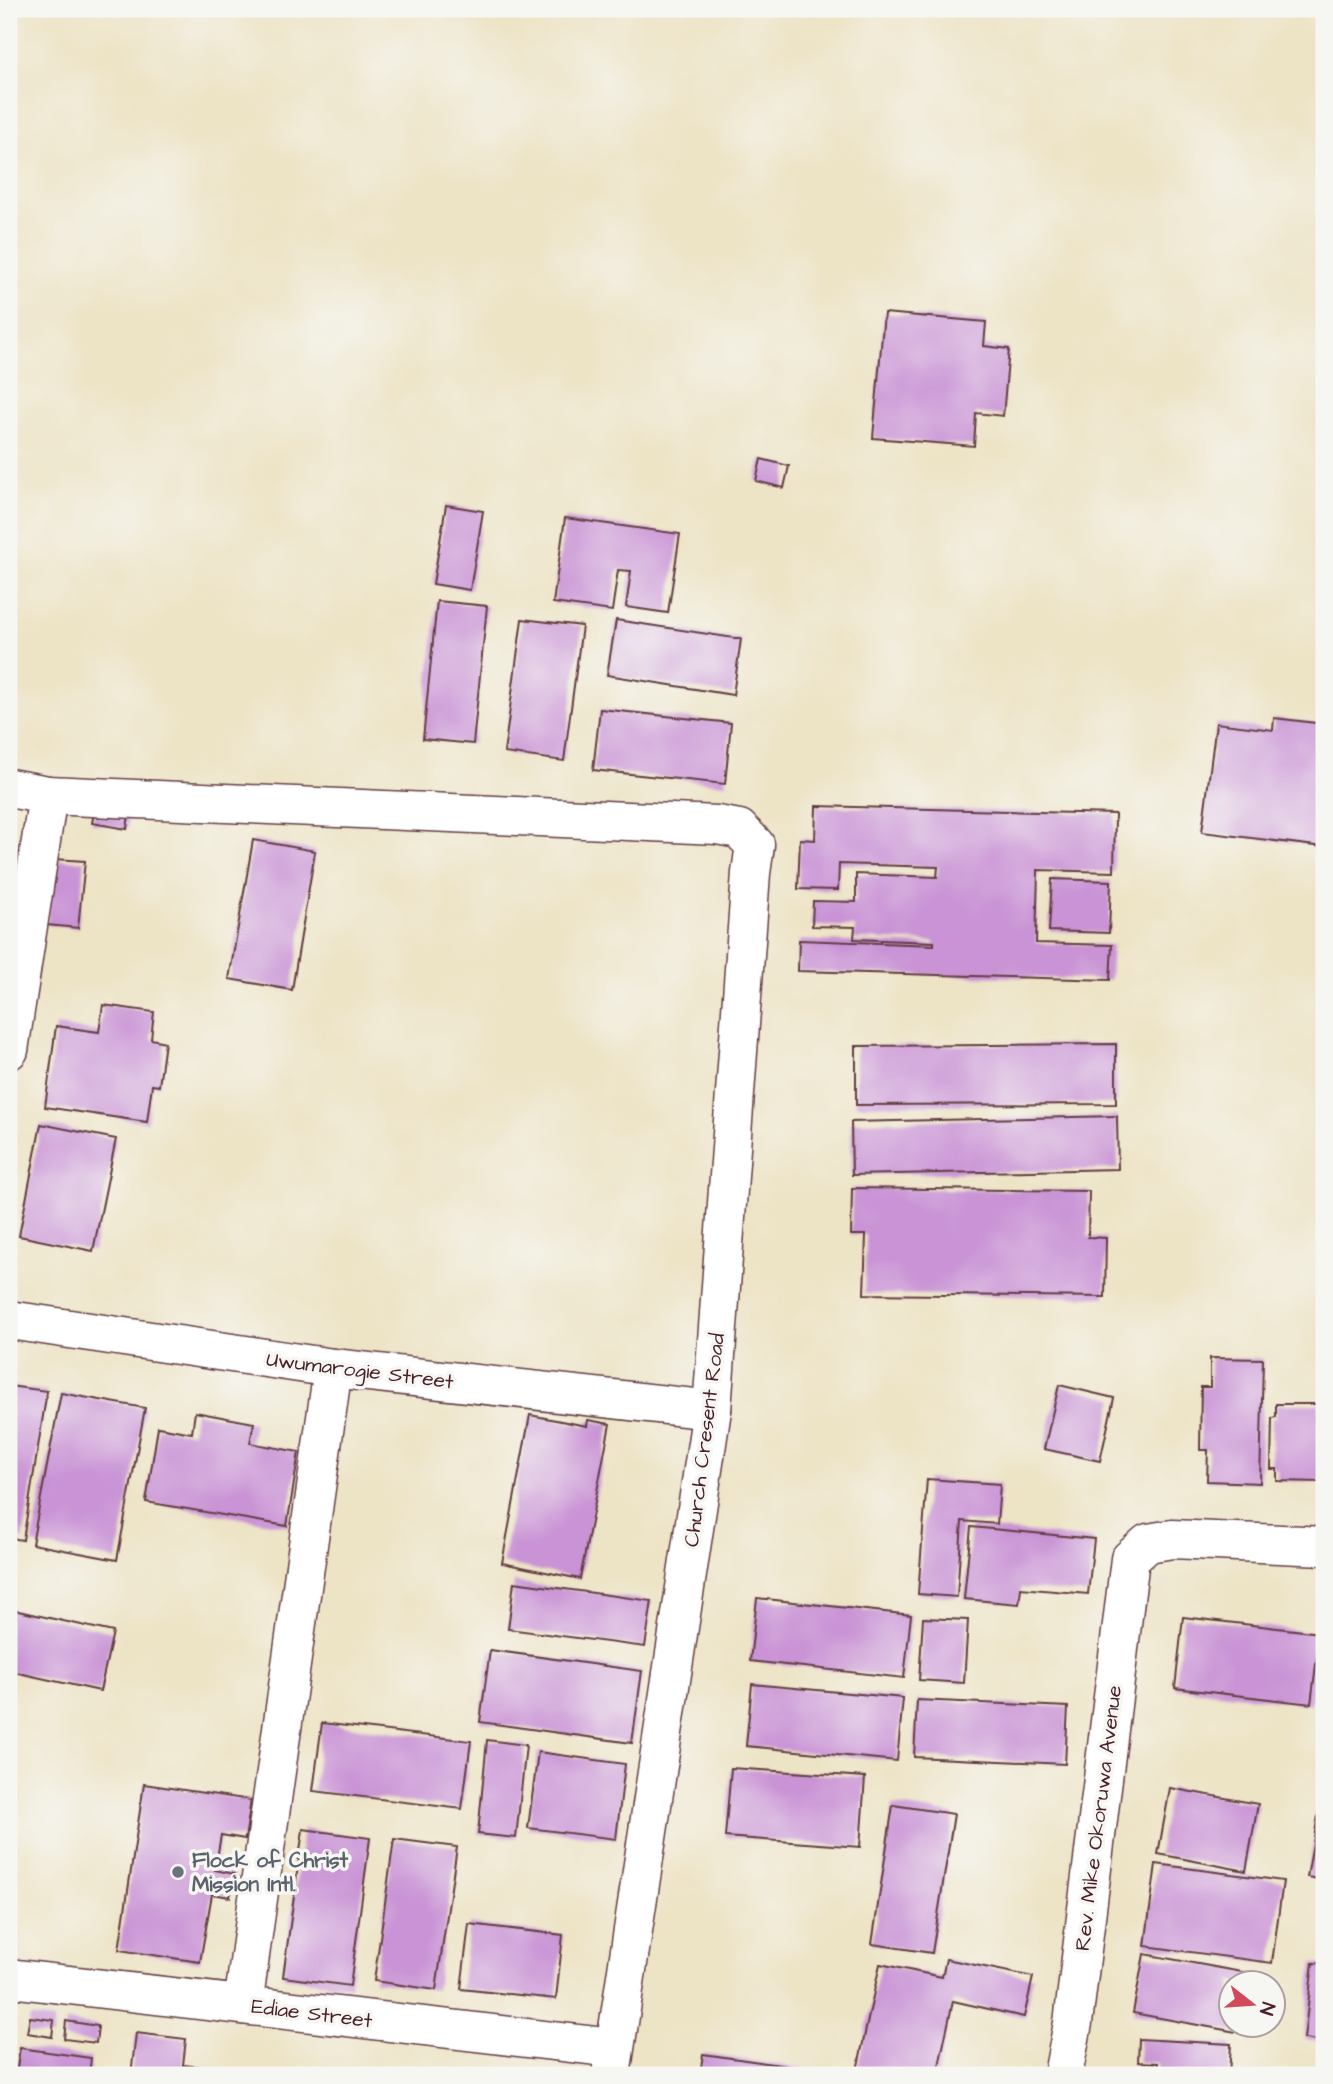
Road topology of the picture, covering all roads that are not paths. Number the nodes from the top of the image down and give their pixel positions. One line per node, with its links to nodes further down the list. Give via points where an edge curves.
1 (9, 788): 2 (street)
2 (48, 795): 3 (street); 6 (street, Church Cresent Road, via 717,825 739,830 755,845)
3 (9, 1050)
4 (9, 1320): 5 (street, Uwumarogie Street)
5 (333, 1368): 6 (street, Uwumarogie Street); 9 (street)
6 (712, 1410): 10 (street, Church Cresent Road)
7 (1324, 1546): 11 (street, Rev. Mike Okoruwa Avenue, via 1172,1539 1148,1543 1130,1559)
8 (9, 1978): 9 (street, Ediae Street)
9 (243, 2005): 10 (street, Ediae Street)
10 (613, 2062)
11 (1063, 2075)

